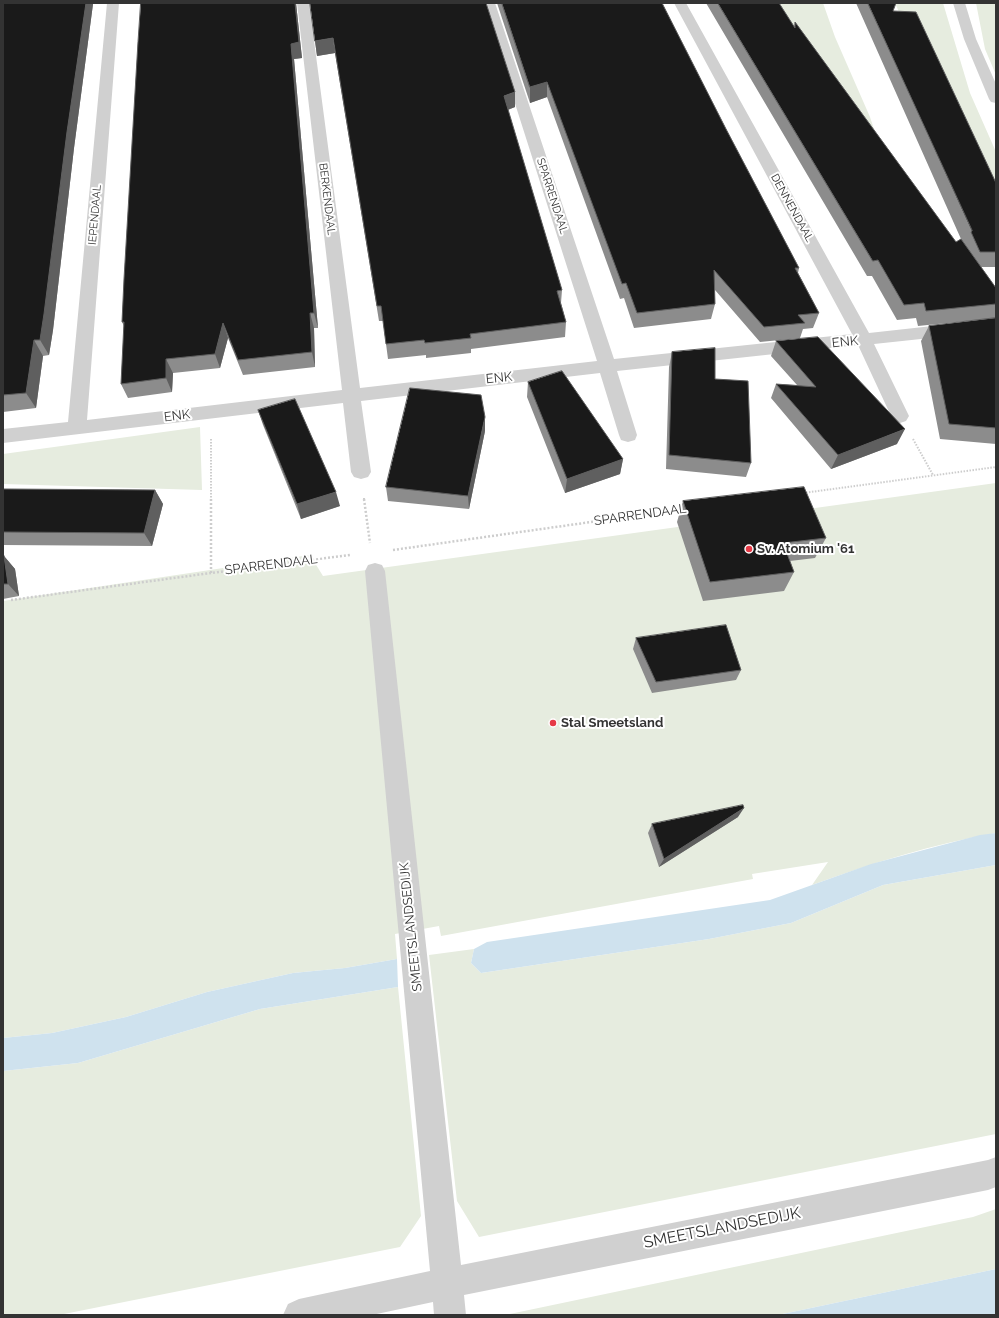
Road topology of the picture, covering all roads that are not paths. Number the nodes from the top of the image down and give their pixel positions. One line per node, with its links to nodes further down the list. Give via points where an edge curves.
1 (113, 3): 12 (street, IEPENDAAL)
2 (303, 3): 10 (street, BERKENDAAL)
3 (489, 3): 9 (street, SPARRENDAAL)
4 (680, 3): 8 (street, DENNENDAAL)
5 (959, 3): 6 (street, via 970,39)
6 (996, 98)
7 (996, 325): 8 (street, ENK)
8 (864, 340): 9 (street, ENK); 11 (street, DENNENDAAL)
9 (608, 366): 10 (street, ENK); 13 (street, SPARRENDAAL)
10 (351, 395): 12 (street, ENK); 15 (street)
11 (900, 416)
12 (77, 428): 14 (street, ENK)
13 (628, 435)
14 (3, 436)
15 (361, 472)
16 (373, 562): 18 (street, SMEETSLANDSEDIJK)
17 (996, 1172): 18 (street, SMEETSLANDSEDIJK)
18 (447, 1283): 19 (street, SMEETSLANDSEDIJK); 20 (street, SMEETSLANDSEDIJK)
19 (299, 1315)
20 (450, 1315)

